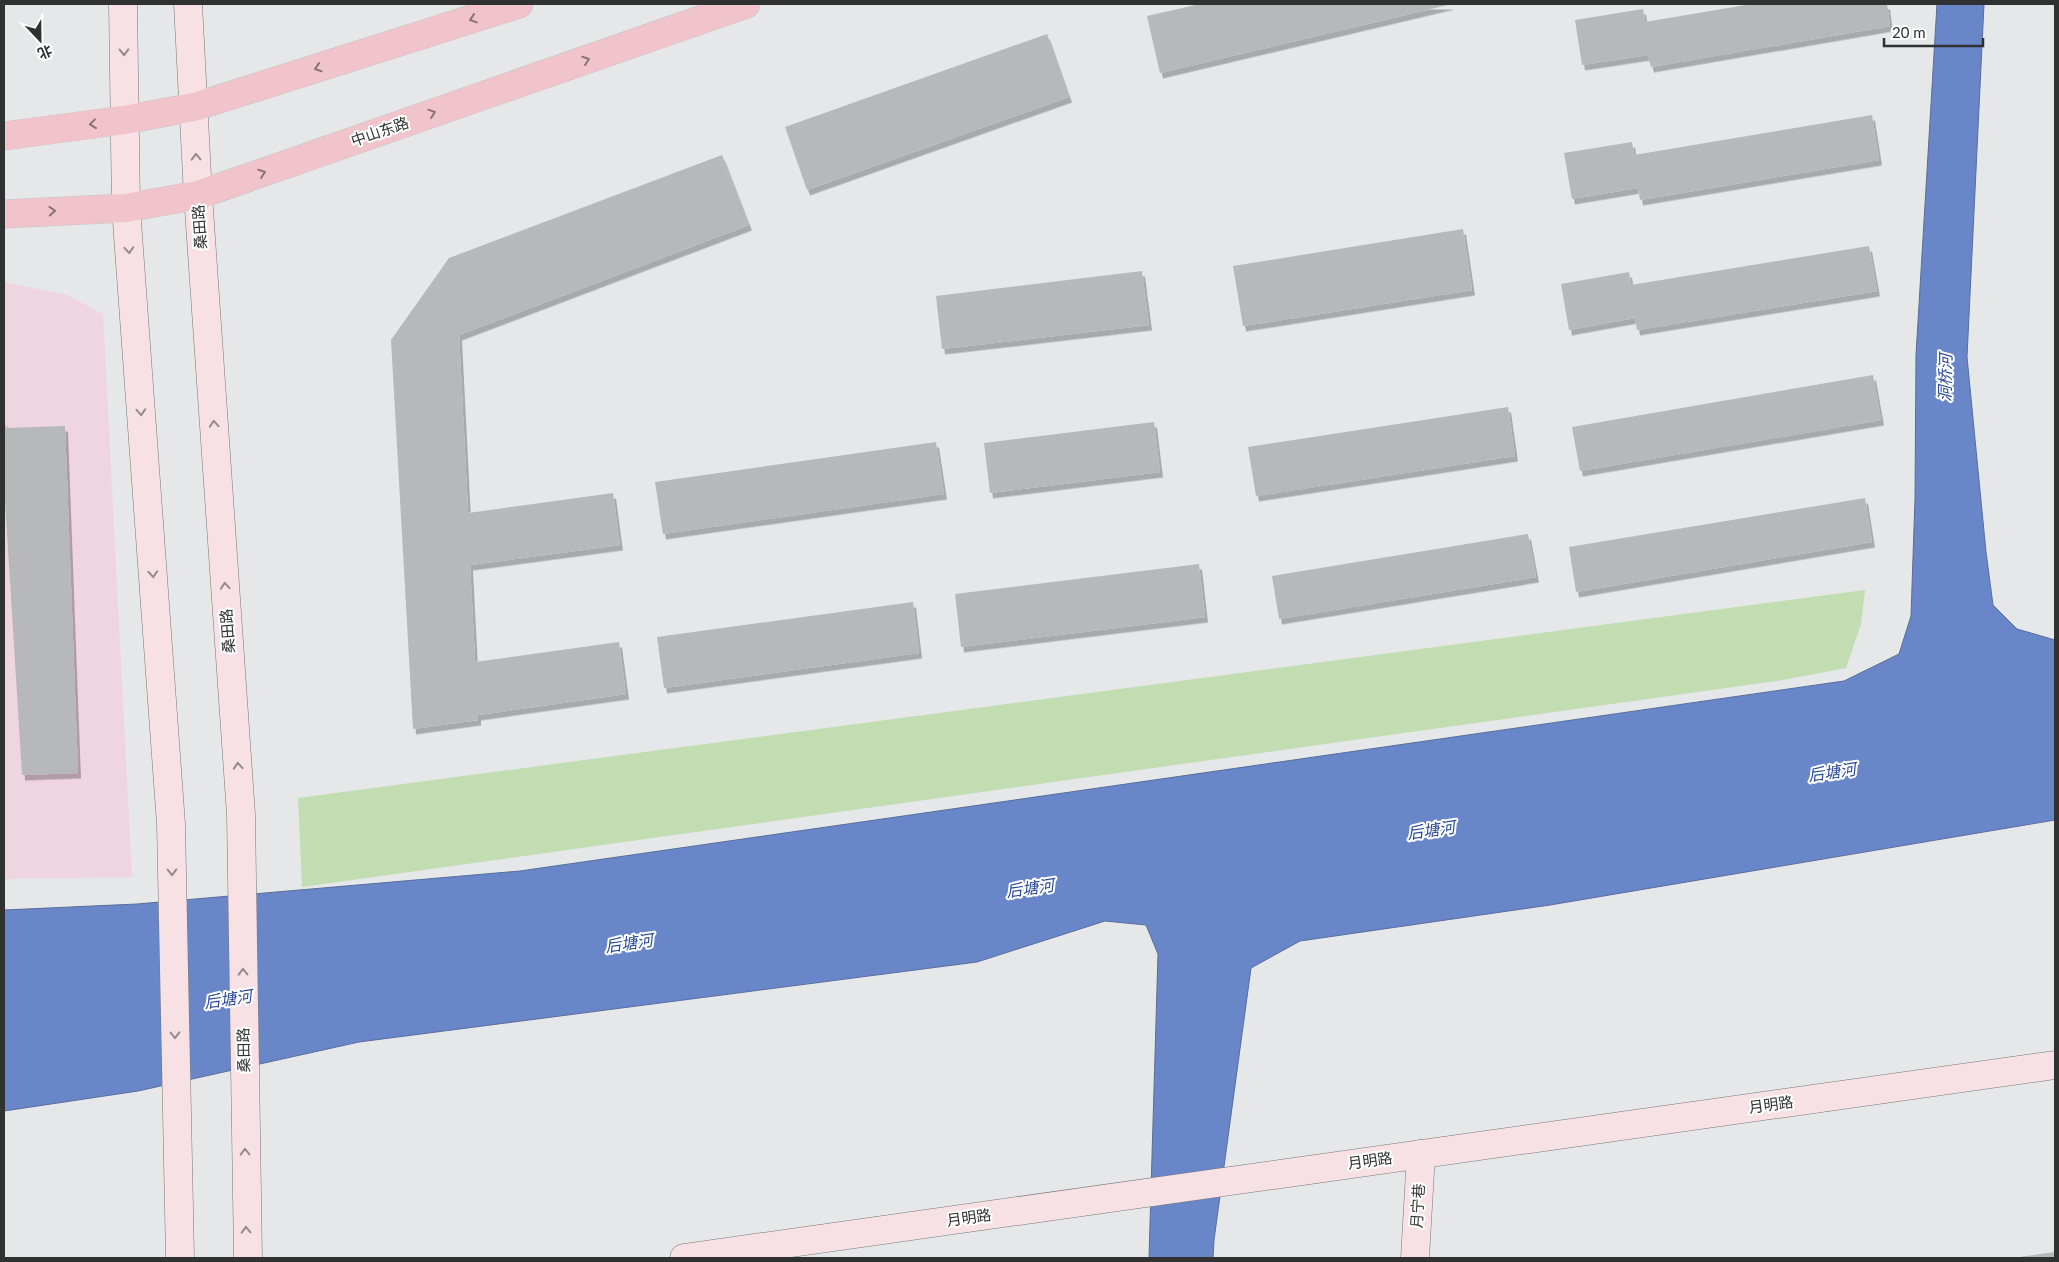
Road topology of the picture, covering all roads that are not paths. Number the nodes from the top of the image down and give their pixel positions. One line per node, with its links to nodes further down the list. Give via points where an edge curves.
1 (123, 4): 6 (main road, one-way to 6)
2 (188, 4): 5 (main road, 桑田路)
3 (519, 4): 5 (main road, one-way to 5)
4 (746, 4): 8 (main road, 中山东路, one-way to 4)
5 (194, 107): 6 (main road); 8 (main road, 桑田路, one-way to 5)
6 (124, 120): 7 (main road, one-way to 7); 9 (main road)
7 (4, 136)
8 (198, 195): 9 (main road, 中山东路); 14 (main road, 桑田路, one-way to 8, via 241,815)
9 (126, 208): 10 (main road, 中山东路, one-way to 9); 13 (main road, one-way to 13, via 171,824)
10 (4, 214)
11 (2055, 1064): 12 (main road, 月明路)
12 (1421, 1154): 15 (main road, 月明路); 16 (main road, 月宁巷)
13 (180, 1258)
14 (248, 1258)
15 (684, 1258)
16 (1415, 1258)

